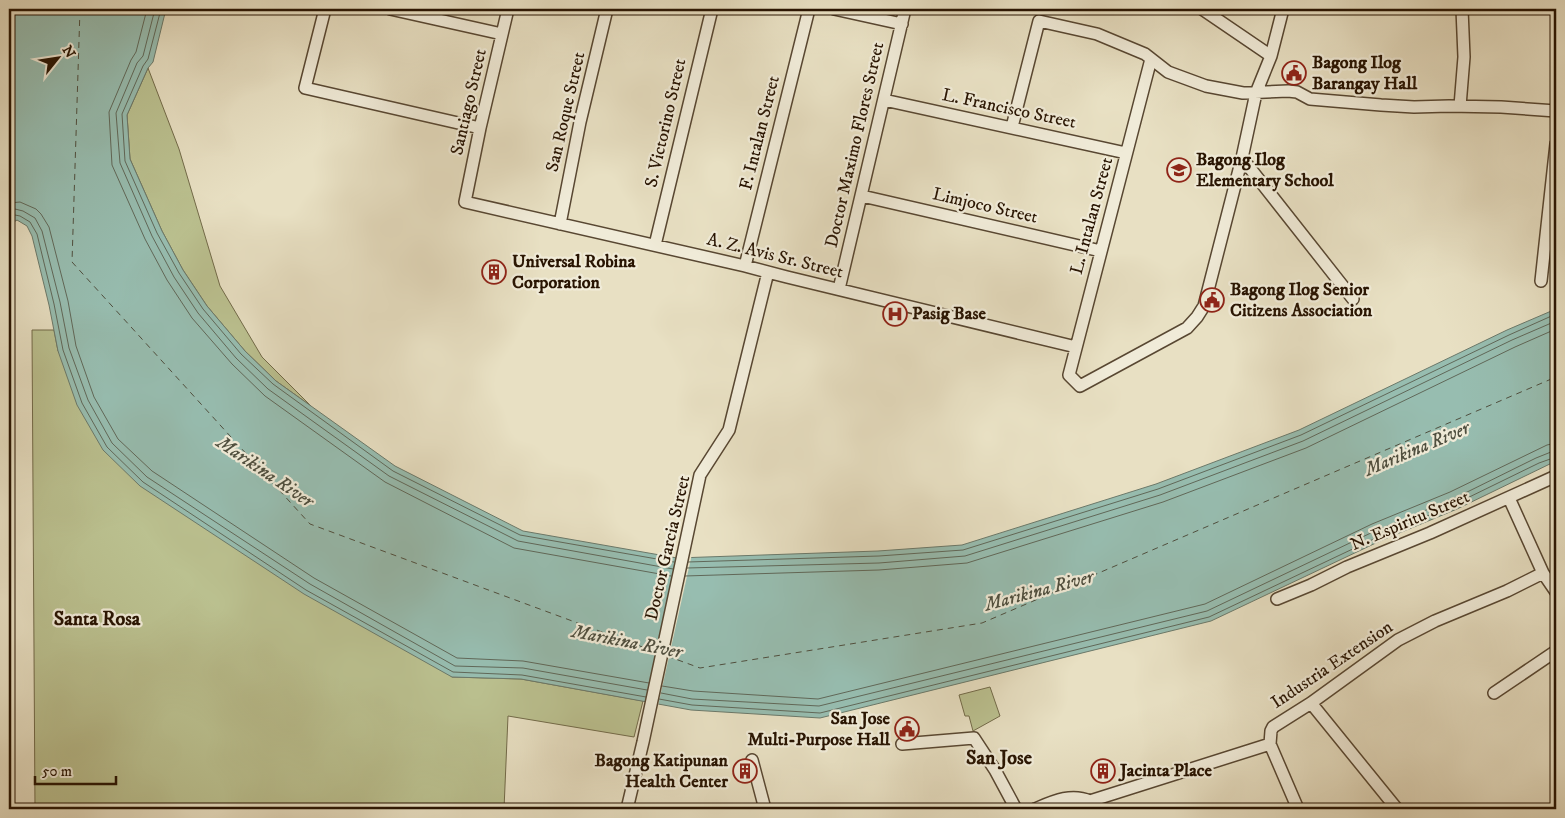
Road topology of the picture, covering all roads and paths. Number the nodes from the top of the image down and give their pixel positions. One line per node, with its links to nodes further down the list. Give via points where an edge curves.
1 (325, 9): 21 (street, via 305,88)
2 (390, 9): 13 (street)
3 (508, 9): 13 (street, Santiago Street)
4 (607, 9): 27 (street, San Roque Street)
5 (712, 9): 28 (street, S. Victorino Street)
6 (809, 9): 30 (street, F. Intalan Street)
7 (834, 9): 12 (street)
8 (905, 9): 12 (street, Doctor Maximo Flores Street)
9 (1202, 9): 14 (street)
10 (1283, 9): 14 (street)
11 (1462, 9): 18 (street, via 1464,57)
12 (902, 24): 17 (street, Doctor Maximo Flores Street)
13 (502, 34): 21 (street, Santiago Street)
14 (1272, 56): 16 (street)
15 (1150, 59): 16 (street, via 1168,72 1206,86); 20 (street, via 1097,34 1039,21); 23 (street, L. Intalan Street)
16 (1256, 93): 18 (street, via 1288,91 1310,99 1414,107); 24 (street)
17 (884, 100): 20 (street, L. Francisco Street); 25 (street, Doctor Maximo Flores Street)
18 (1460, 106): 19 (street)
19 (1556, 111)
20 (1012, 127): 23 (street, L. Francisco Street)
21 (480, 128): 26 (street, Santiago Street)
22 (1556, 144): 32 (street)
23 (1126, 153): 29 (street, L. Intalan Street)
24 (1242, 158): 34 (street); 35 (street, L. Intalan Street, via 1204,306 1197,317 1187,328 1080,386 1069,375)
25 (862, 196): 29 (street, Limjoco Street); 33 (street, Doctor Maximo Flores Street)
26 (465, 202): 27 (street, A. Z. Avis Sr. Street)
27 (560, 224): 28 (street, A. Z. Avis Sr. Street)
28 (655, 245): 30 (street, A. Z. Avis Sr. Street)
29 (1101, 251): 35 (street, L. Intalan Street)
30 (745, 266): 31 (street, A. Z. Avis Sr. Street)
31 (768, 272): 33 (street, A. Z. Avis Sr. Street); 48 (street, Doctor Garcia Street, via 729,430 700,475)
32 (1541, 281)
33 (839, 289): 35 (street, A. Z. Avis Sr. Street)
34 (1353, 299)
35 (1076, 347)
36 (1556, 476): 37 (street, N. Espiritu Street)
37 (1509, 498): 38 (street); 40 (street, N. Espiritu Street)
38 (1550, 576): 39 (street); 43 (street, Industria Extension, via 1435,621 1398,640)
39 (1556, 592)
40 (1278, 599)
41 (1556, 652): 42 (street)
42 (1494, 693)
43 (1311, 703): 45 (street, Industria Extension, via 1273,727); 53 (street)
44 (902, 744): 50 (street, via 974,738)
45 (1270, 744): 47 (street); 52 (street)
46 (752, 760): 49 (street)
47 (1092, 805): 51 (street, via 1080,797 1065,798)
48 (626, 809)
49 (765, 809)
50 (1016, 809)
51 (1035, 809)
52 (1298, 809)
53 (1397, 809)

